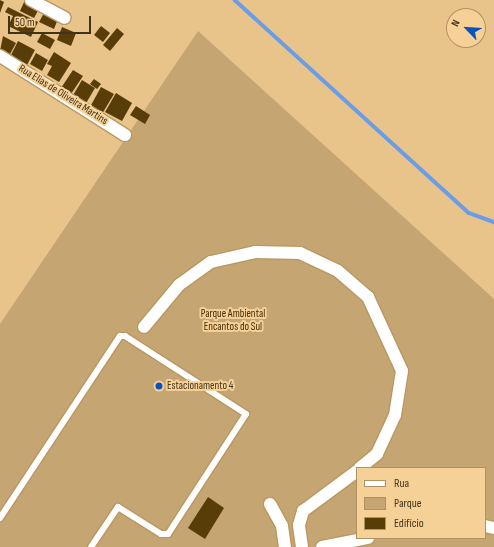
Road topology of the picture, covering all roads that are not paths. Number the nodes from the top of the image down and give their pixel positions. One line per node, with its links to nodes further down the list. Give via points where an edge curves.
1 (31, 0): 2 (street)
2 (65, 18)
3 (0, 56): 4 (street, Rua Elias de Oliveira Martins)
4 (126, 135)
5 (144, 327): 6 (street, via 179,285 210,262 255,252 300,253 338,271 368,297 402,371 395,415 377,454)
6 (361, 467)
7 (356, 472): 13 (street, via 303,511 300,525)
8 (270, 504): 12 (street, via 282,526)
9 (0, 518): 11 (lane, via 120,336 125,336 246,414 168,534 162,534 118,506)
10 (363, 539): 14 (street)
11 (90, 547)
12 (285, 547)
13 (302, 547)
14 (322, 547)

